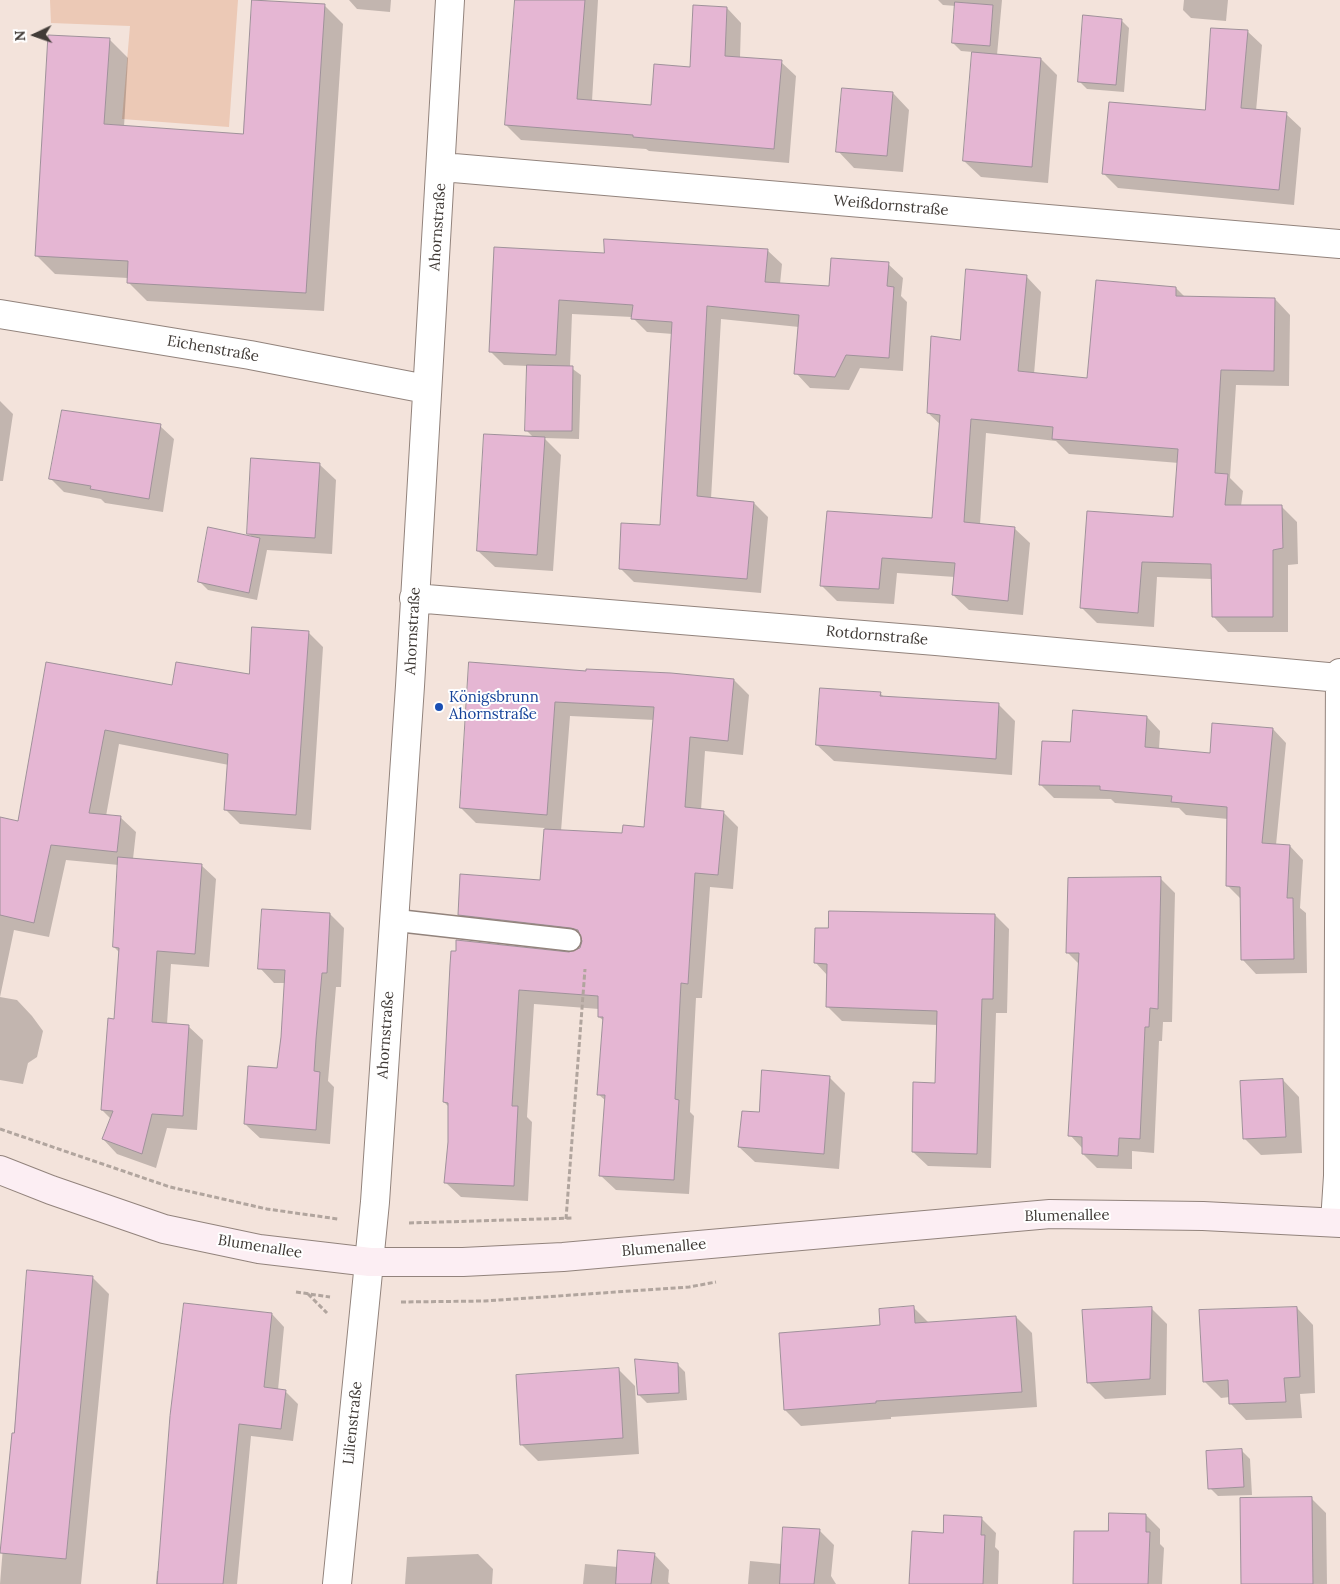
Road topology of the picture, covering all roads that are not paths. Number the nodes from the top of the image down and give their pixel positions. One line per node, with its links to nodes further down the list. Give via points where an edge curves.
1 (450, 0): 2 (street, Ahornstraße)
2 (442, 167): 3 (street, Weißdornstraße); 5 (street, Ahornstraße)
3 (1340, 244)
4 (0, 314): 5 (street, Eichenstraße, via 250,355)
5 (426, 390): 6 (street, Ahornstraße)
6 (414, 598): 8 (street, Rotdornstraße); 9 (street, Ahornstraße)
7 (1340, 673): 8 (street)
8 (1340, 678): 12 (street)
9 (393, 920): 10 (lane); 13 (street, Ahornstraße)
10 (570, 940)
11 (0, 1170): 13 (street, Blumenallee, via 164,1229 259,1249)
12 (1338, 1222): 13 (street, Blumenallee, via 1050,1214 563,1257)
13 (370, 1262): 14 (street, Lilienstraße)
14 (337, 1584)

